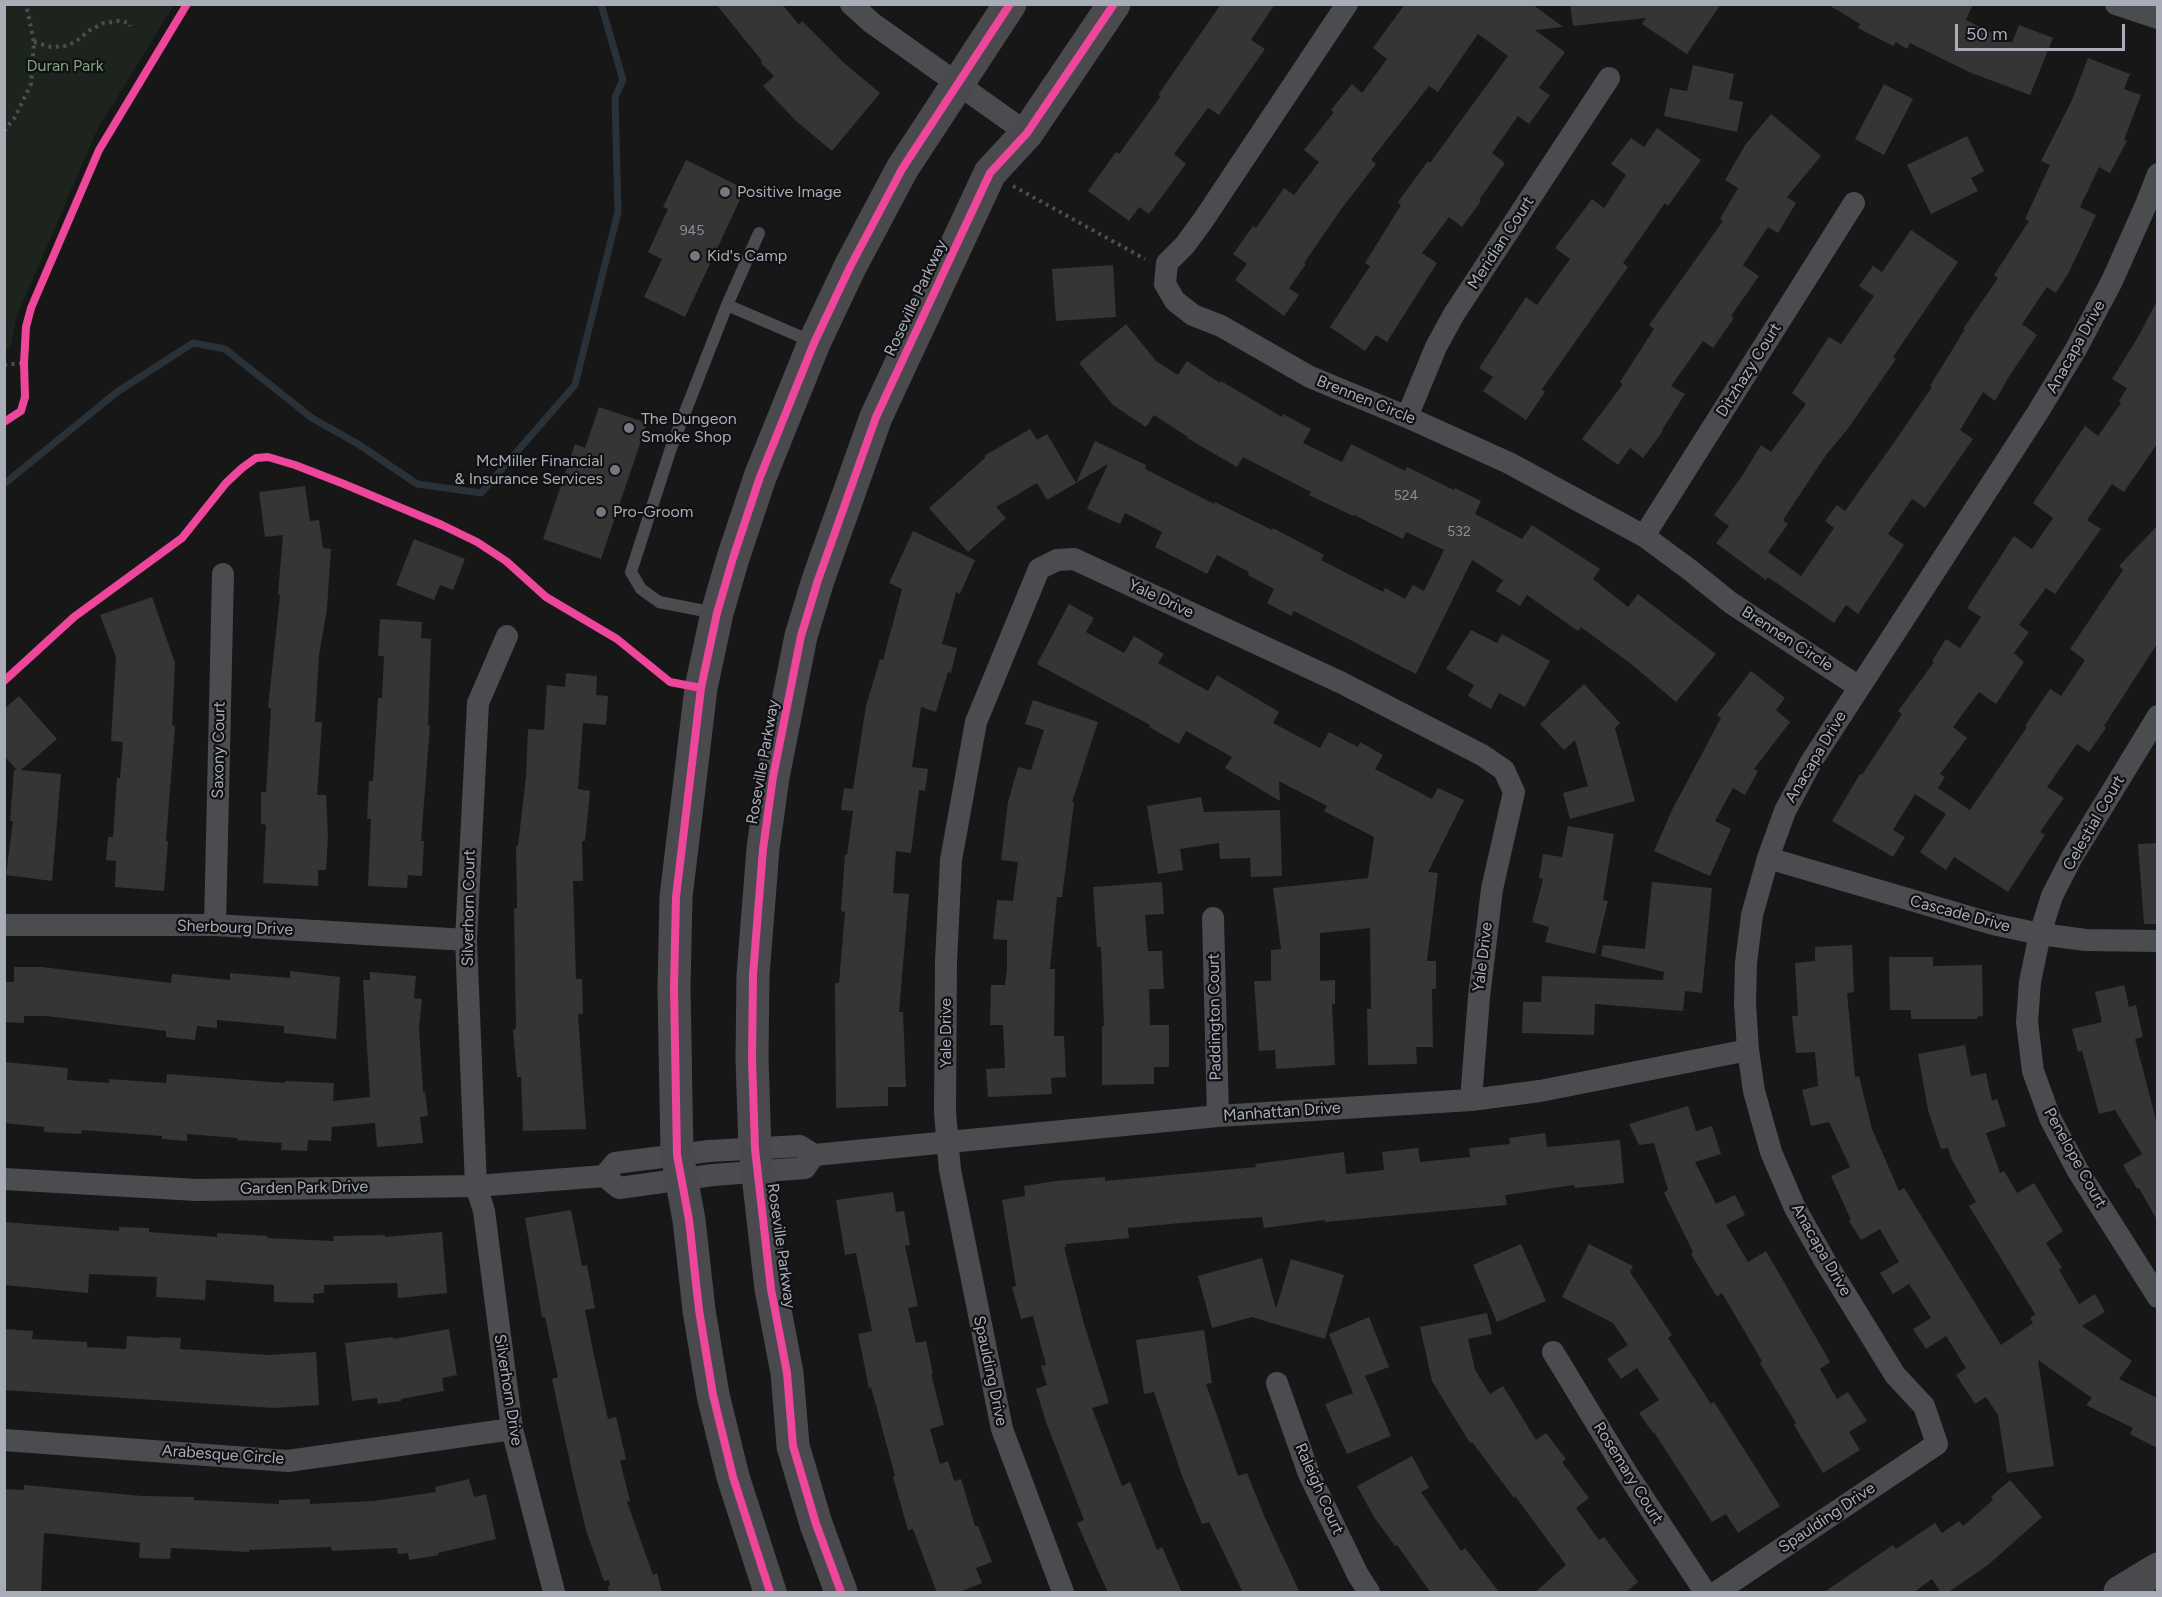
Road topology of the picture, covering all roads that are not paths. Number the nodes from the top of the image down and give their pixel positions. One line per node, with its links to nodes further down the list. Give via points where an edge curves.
1 (851, 4): 8 (street)
2 (1010, 4): 8 (main road)
3 (1114, 4): 9 (main road, Roseville Parkway)
4 (1347, 4): 15 (street, Brennen Circle, via 1204,219 1167,263 1165,284 1175,301 1193,315 1221,326 1310,377)
5 (2116, 4): 6 (street)
6 (2157, 18)
7 (1610, 78): 15 (street, Meridian Court, via 1454,314)
8 (958, 83): 9 (street); 14 (main road, via 902,169)
9 (1027, 133): 33 (main road, Roseville Parkway, via 990,173 876,417 801,636 773,777 756,928 752,1058)
10 (2157, 174): 20 (street, Anacapa Drive, via 2112,281 2076,350)
11 (1854, 203): 16 (street, Ditzhazy Court)
12 (759, 233): 13 (lane)
13 (727, 305): 14 (lane); 18 (lane, via 671,448 632,572 641,589 659,602)
14 (814, 343): 18 (main road, via 760,477)
15 (1407, 417): 16 (street, Brennen Circle, via 1509,463)
16 (1644, 536): 20 (street, Brennen Circle, via 1731,603)
17 (223, 574): 25 (street, Saxony Court)
18 (717, 614): 34 (main road, via 701,688 676,897 674,988)
19 (507, 636): 27 (street, Silverhorn Court, via 478,703)
20 (1859, 687): 22 (street, Anacapa Drive, via 1811,762 1785,811)
21 (2157, 716): 26 (street, Celestial Court, via 2072,857 2052,896)
22 (1768, 858): 26 (street, Cascade Drive); 29 (street, Anacapa Drive, via 1752,915 1746,963)
23 (1213, 918): 31 (street, Paddington Court)
24 (4, 925): 25 (street, Sherbourg Drive)
25 (215, 925): 27 (street, Sherbourg Drive)
26 (2040, 934): 28 (street, Cascade Drive); 38 (street, Penelope Court, via 2027,1022 2033,1071 2050,1118 2078,1171)
27 (466, 940): 37 (street, Silverhorn Court)
28 (2157, 942)
29 (1748, 1050): 30 (street, Manhattan Drive, via 1540,1091); 43 (street, Anacapa Drive, via 1754,1091 1771,1152 1795,1208 1895,1375 1924,1406)
30 (1471, 1100): 31 (street, Manhattan Drive); 32 (street, Yale Drive, via 1492,889 1514,792 1504,770 1340,682 1074,559 1057,560 1039,569 976,722 951,860 946,962)
31 (1218, 1116): 32 (street, Manhattan Drive)
32 (948, 1141): 33 (street, Manhattan Drive, via 814,1155 805,1168); 48 (street, Spaulding Drive, via 950,1170 1002,1429)
33 (756, 1160): 34 (street, Manhattan Drive); 35 (street, Manhattan Drive); 47 (main road, Roseville Parkway, via 794,1446)
34 (689, 1162): 35 (street, Garden Park Drive); 37 (street, Garden Park Drive, via 615,1163 604,1176); 46 (main road, via 689,1220 713,1395 733,1477)
35 (713, 1175)
36 (4, 1179): 37 (street, Garden Park Drive, via 197,1190)
37 (476, 1186): 41 (street, Silverhorn Drive, via 484,1211)
38 (2157, 1297)
39 (1553, 1352): 50 (street, Rosemary Court)
40 (1277, 1383): 49 (street, Raleigh Court, via 1309,1474)
41 (512, 1429): 42 (street, Arabesque Circle, via 288,1461); 45 (street, Silverhorn Drive)
42 (4, 1440)
43 (1937, 1443): 51 (street, Spaulding Drive)
44 (2157, 1569): 52 (main road)
45 (554, 1593)
46 (770, 1593)
47 (841, 1593)
48 (1063, 1593)
49 (1369, 1593)
50 (1705, 1593)
51 (1718, 1593)
52 (2120, 1593)

